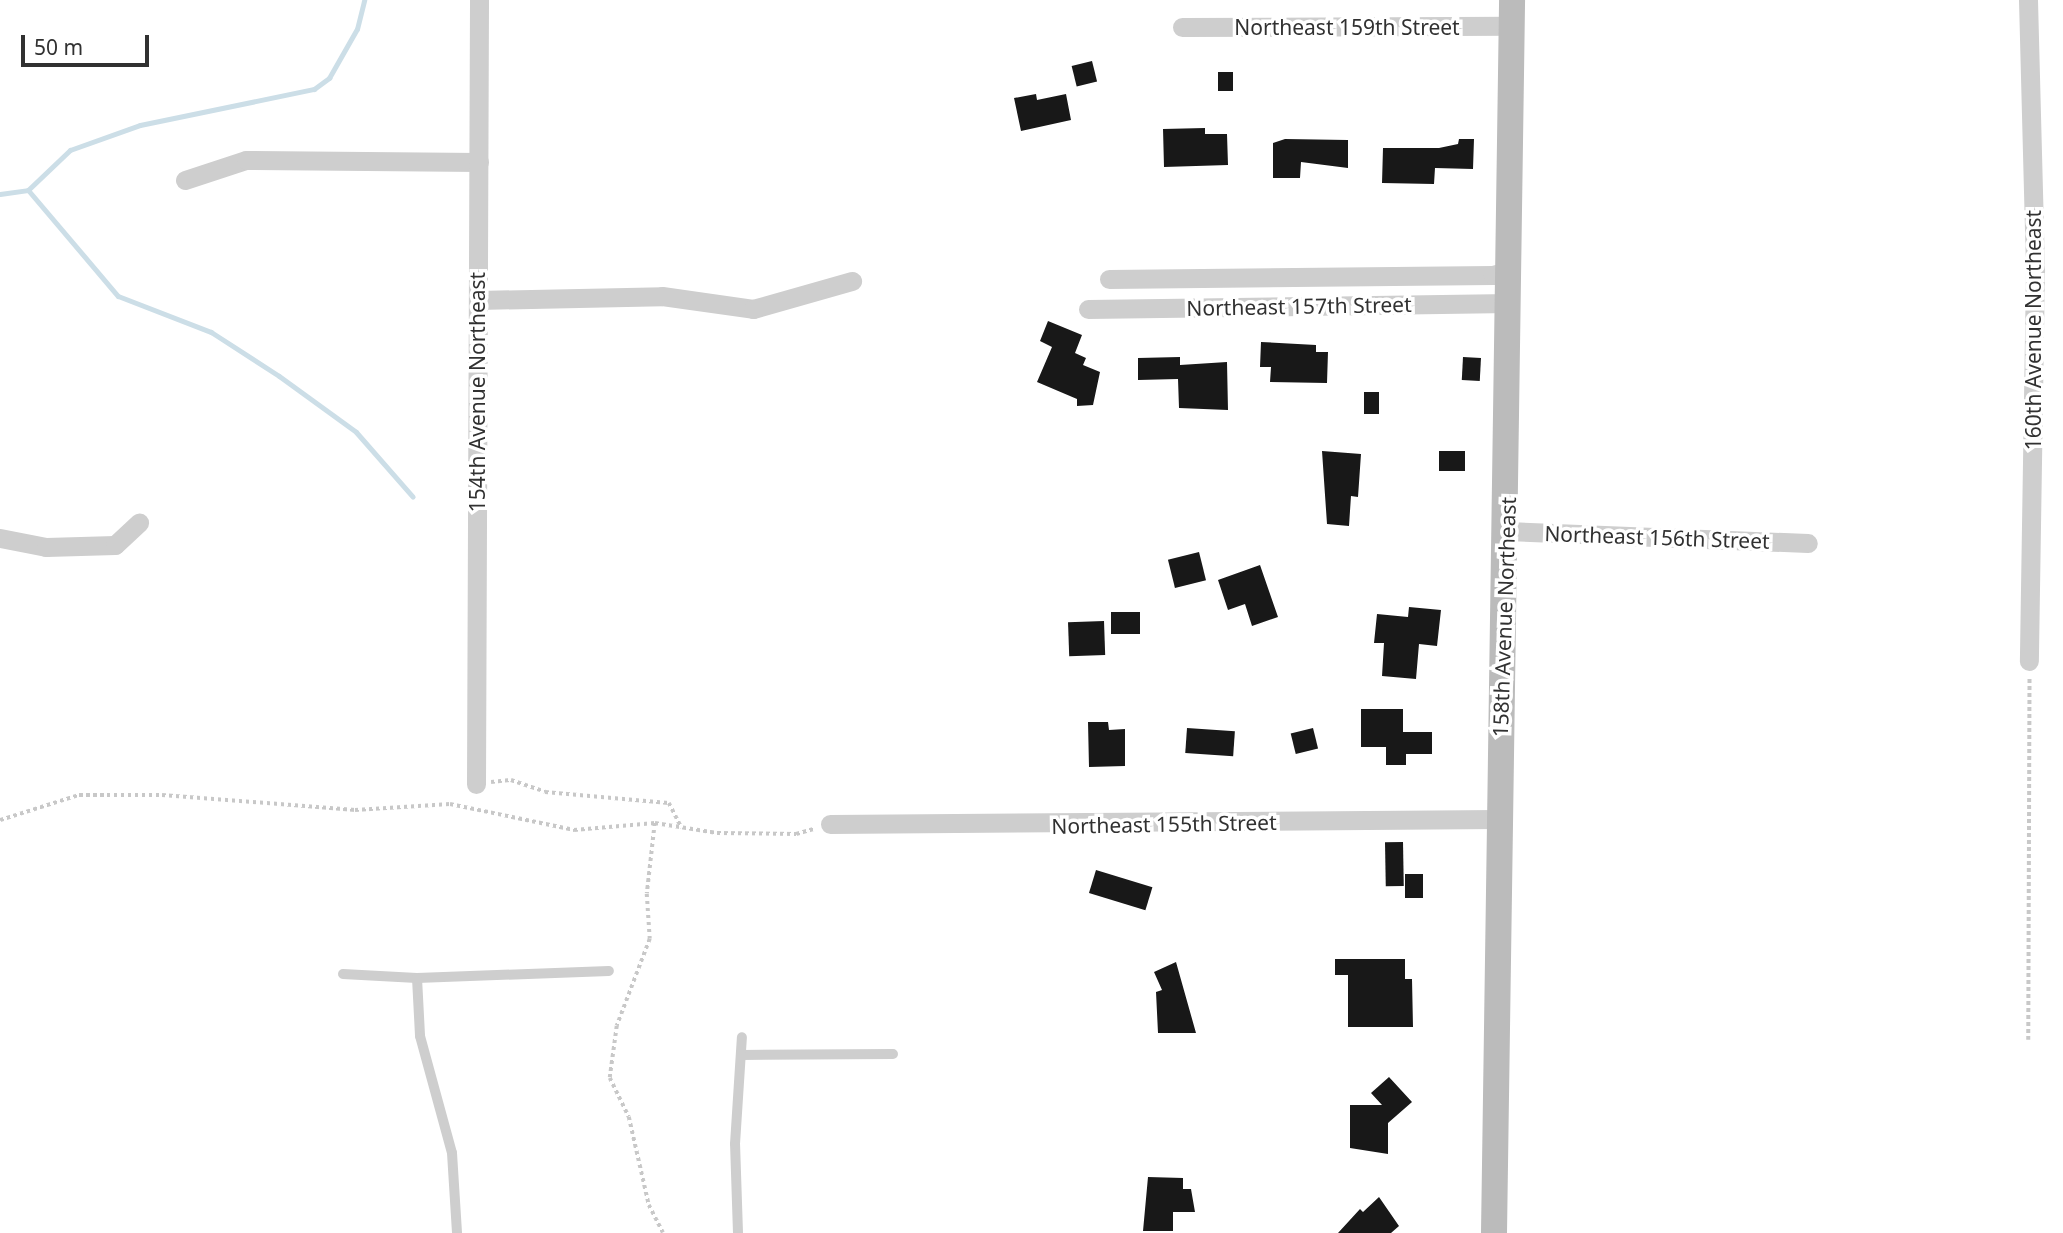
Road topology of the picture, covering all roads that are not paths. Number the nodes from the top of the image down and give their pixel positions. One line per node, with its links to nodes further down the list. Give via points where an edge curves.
1 (479, 0): 6 (street, 154th Avenue Northeast)
2 (1513, 0): 4 (street, 158th Avenue Northeast)
3 (2028, 0): 18 (street, 160th Avenue Northeast, via 2035,271)
4 (1512, 26): 5 (street, Northeast 159th Street); 8 (street, 158th Avenue Northeast)
5 (1182, 27)
6 (479, 162): 7 (street, via 246,160); 11 (street, 154th Avenue Northeast)
7 (185, 180)
8 (1510, 270): 9 (street, via 1493,275); 12 (street, 158th Avenue Northeast)
9 (1109, 279)
10 (852, 281): 11 (street, via 753,309 662,296)
11 (478, 300): 19 (street, 154th Avenue Northeast)
12 (1510, 303): 13 (street, Northeast 157th Street); 15 (street, 158th Avenue Northeast)
13 (1088, 309)
14 (139, 523): 16 (street, via 115,545 46,547)
15 (1507, 531): 17 (street, Northeast 156th Street); 20 (street, 158th Avenue Northeast)
16 (0, 538)
17 (1808, 543)
18 (2029, 661)
19 (476, 784)
20 (1498, 819): 21 (street, Northeast 155th Street); 30 (street, 158th Avenue Northeast)
21 (830, 824)
22 (609, 971): 24 (lane)
23 (343, 974): 24 (lane)
24 (417, 978): 28 (lane, via 420,1036 452,1153)
25 (742, 1037): 27 (lane)
26 (893, 1054): 27 (lane)
27 (741, 1055): 29 (lane)
28 (457, 1233)
29 (738, 1233)
30 (1494, 1233)

